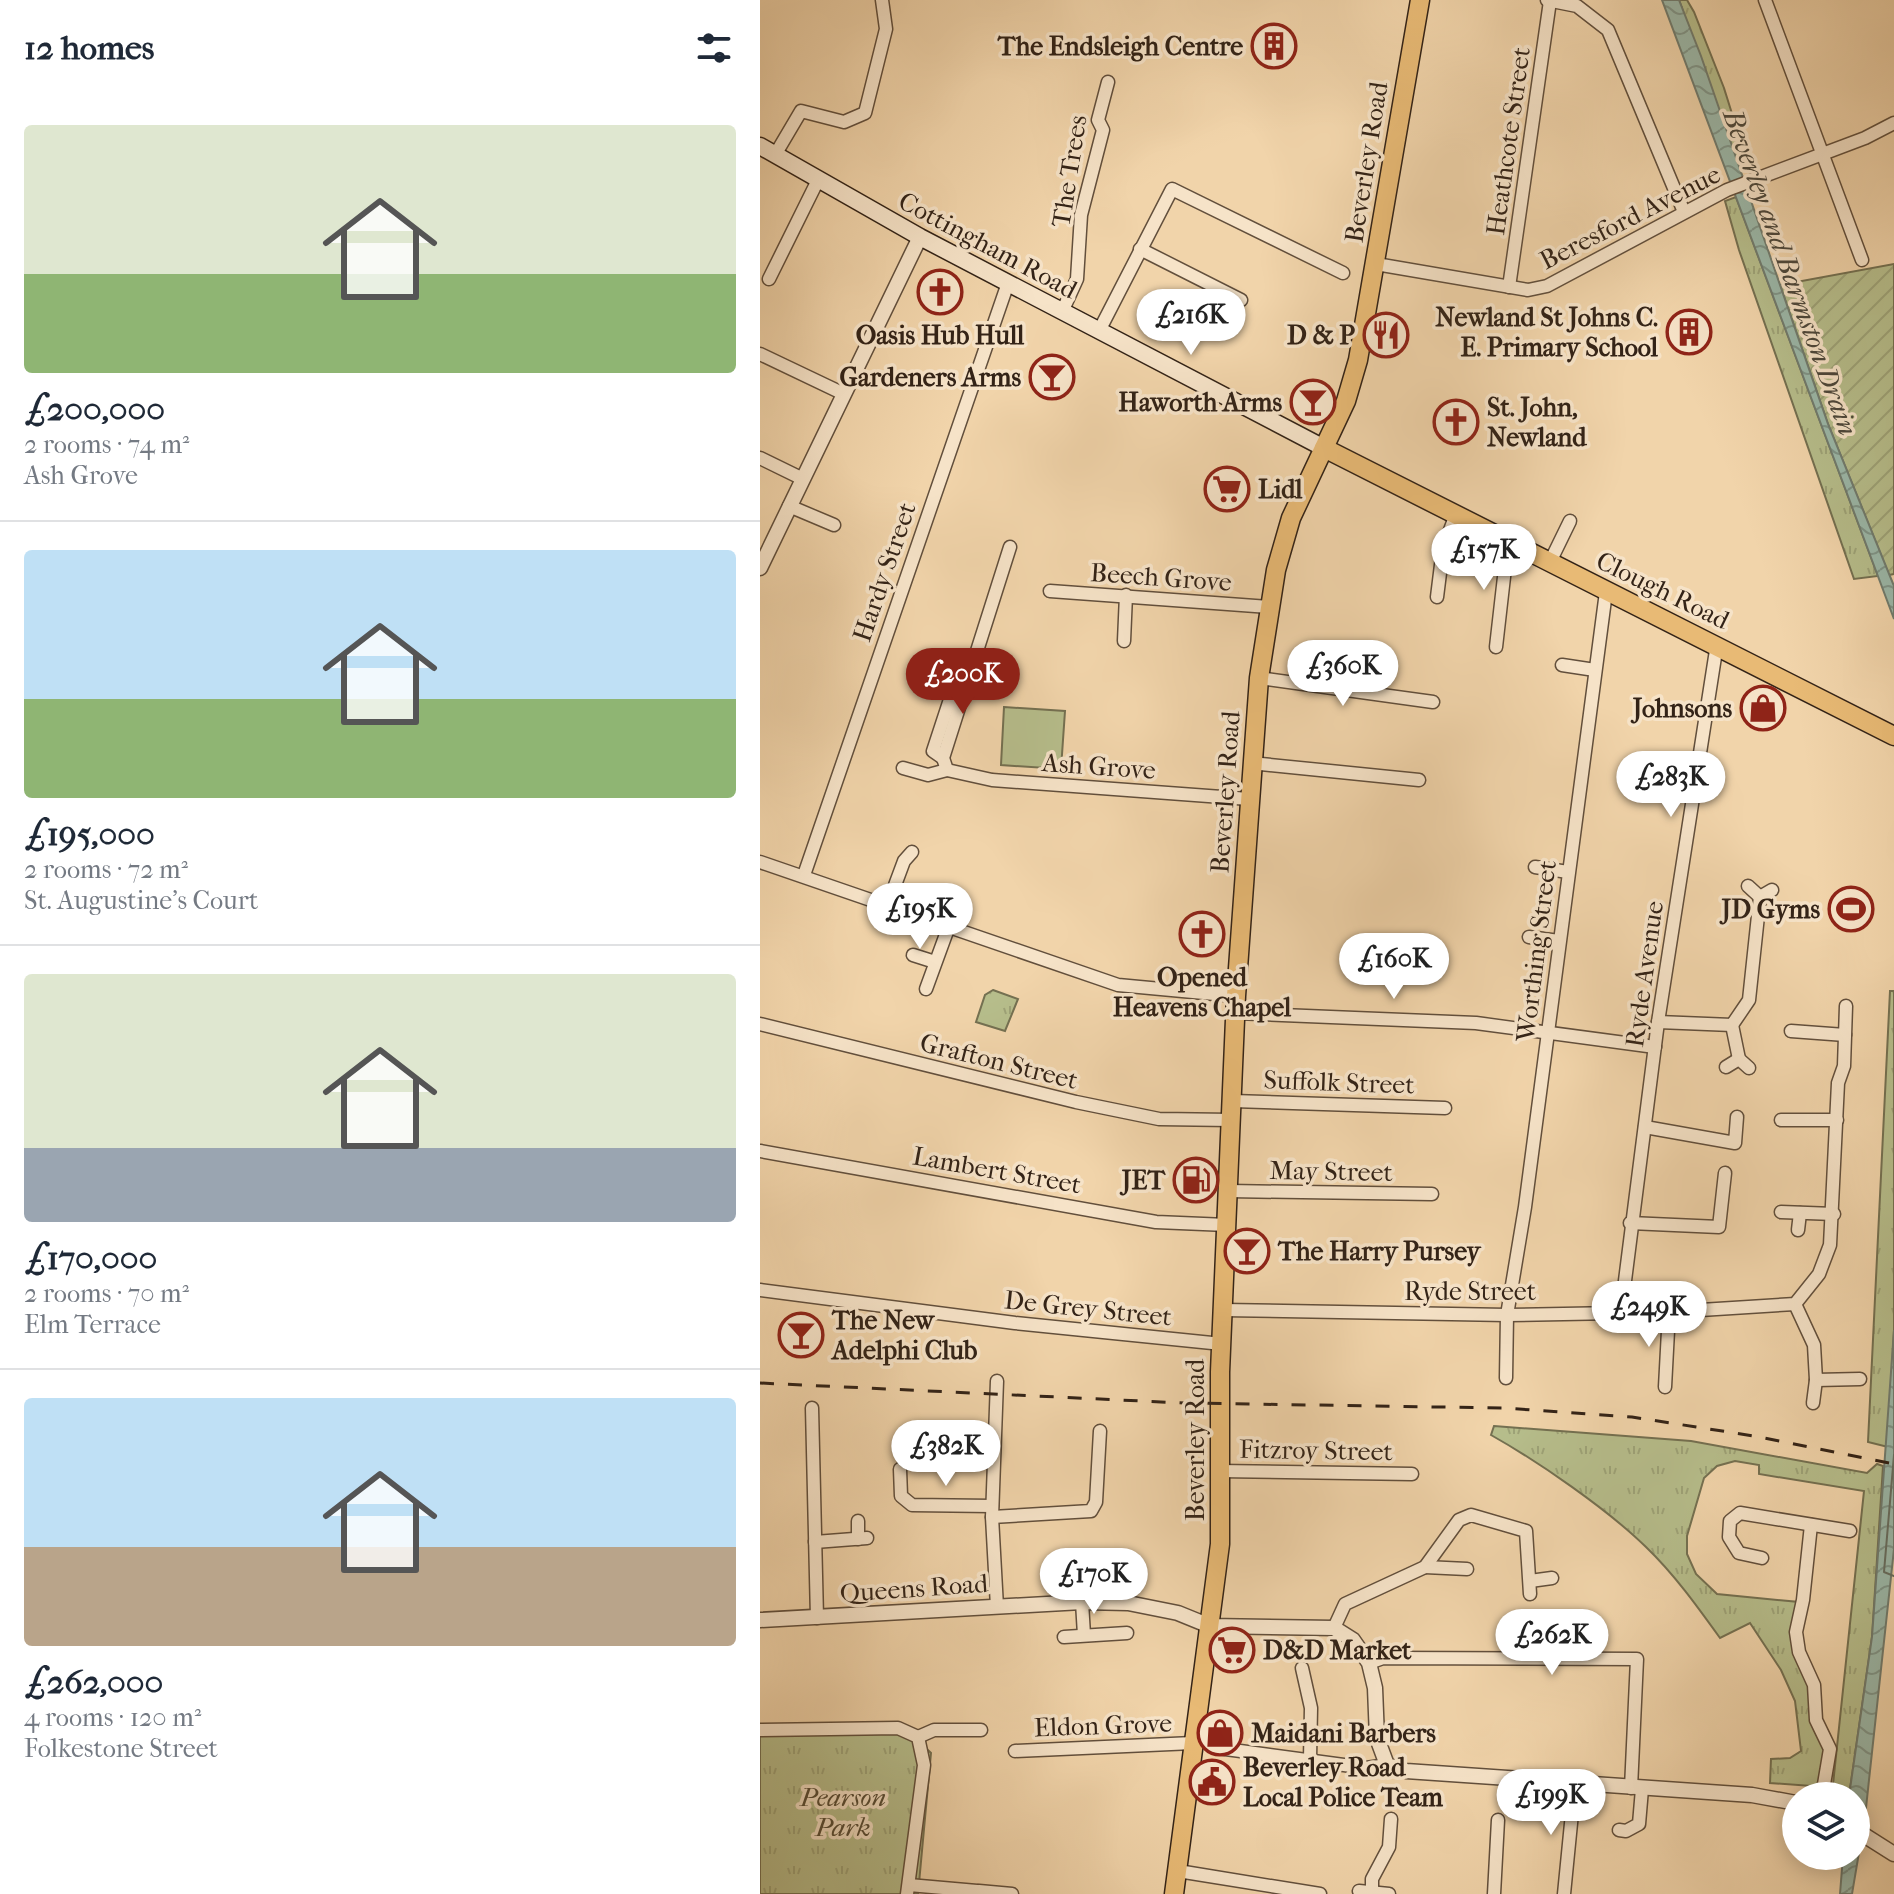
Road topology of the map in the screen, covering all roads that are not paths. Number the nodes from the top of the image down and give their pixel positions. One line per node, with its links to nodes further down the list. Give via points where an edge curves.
1 (882, 0): 9 (street, via 886,29 865,113 844,122 801,111)
2 (1420, 0): 15 (main road, Beverley Road)
3 (1548, 0): 11 (street, via 1577,6 1608,30); 19 (street, Heathcote Street)
4 (1765, 0): 8 (street)
5 (1108, 82): 21 (street, The Trees, via 1098,120 1103,130 1081,215 1077,279)
6 (1894, 123): 8 (street, Beresford Avenue)
7 (760, 146): 9 (main road, Cottingham Road)
8 (1821, 154): 11 (street, Beresford Avenue); 14 (street)
9 (775, 155): 10 (main road, Cottingham Road)
10 (818, 180): 12 (main road, Cottingham Road); 17 (street)
11 (1684, 212): 19 (street, Beresford Avenue, via 1547,286)
12 (920, 237): 18 (main road, Cottingham Road); 24 (street)
13 (1140, 249): 16 (street, via 1172,189); 20 (street); 22 (street)
14 (1862, 260)
15 (1376, 264): 19 (street, Beresford Avenue); 25 (main road, Beverley Road, via 1358,360)
16 (1343, 273)
17 (769, 279)
18 (1008, 283): 21 (main road, Cottingham Road); 59 (street, Hardy Street)
19 (1509, 287)
20 (1241, 300)
21 (1062, 312): 22 (main road, Cottingham Road)
22 (1099, 331): 25 (main road, Cottingham Road)
23 (760, 354): 24 (street)
24 (844, 394): 27 (street)
25 (1324, 448): 29 (main road, Clough Road); 40 (main road, Beverley Road, via 1291,518)
26 (760, 458): 27 (street)
27 (803, 479): 28 (street)
28 (789, 506): 31 (street); 34 (street)
29 (1456, 514): 32 (main road, Clough Road); 39 (street, via 1443,549)
30 (1570, 521): 35 (street)
31 (834, 525)
32 (1508, 542): 35 (main road, Clough Road); 43 (street)
33 (1010, 547): 51 (street)
34 (761, 561)
35 (1549, 564): 37 (main road, Clough Road)
36 (1050, 591): 38 (street, Beech Grove)
37 (1606, 592): 42 (main road, Clough Road); 45 (street, Worthing Street)
38 (1126, 595): 40 (street, Beech Grove); 41 (street)
39 (1438, 598)
40 (1269, 607): 46 (main road, Beverley Road)
41 (1124, 641)
42 (1717, 644): 49 (main road, Clough Road); 72 (street, Ryde Avenue)
43 (1496, 647)
44 (1562, 665): 45 (street)
45 (1595, 670): 58 (street, Worthing Street)
46 (1259, 678): 48 (street); 50 (main road, Beverley Road)
47 (955, 684): 51 (street, via 933,751)
48 (1433, 702)
49 (1894, 736)
50 (1251, 763): 53 (street); 54 (main road, Beverley Road)
51 (945, 764): 52 (street, Ash Grove, via 928,775); 54 (street, Ash Grove, via 992,780)
52 (903, 768)
53 (1419, 780)
54 (1249, 799): 70 (main road, Beverley Road)
55 (912, 852): 63 (street)
56 (760, 862): 59 (street)
57 (1535, 867): 58 (street)
58 (1568, 872): 66 (street, Worthing Street)
59 (804, 875): 63 (street)
60 (1748, 886): 62 (street)
61 (1772, 890): 62 (street)
62 (1760, 897): 74 (street, via 1749,1000)
63 (888, 904): 64 (street)
64 (949, 926): 68 (street); 70 (street, via 1118,985)
65 (1529, 937): 66 (street)
66 (1559, 941): 76 (street, Worthing Street)
67 (913, 955): 68 (street)
68 (935, 962): 69 (street)
69 (926, 989)
70 (1236, 1004): 76 (street); 80 (main road, Beverley Road)
71 (1846, 1006): 77 (street)
72 (1658, 1022): 74 (street); 78 (street, Ryde Avenue)
73 (760, 1024): 83 (street, Grafton Street, via 1159,1119)
74 (1732, 1025): 79 (street, via 1744,1063)
75 (1791, 1031): 77 (street)
76 (1547, 1033): 78 (street); 102 (street, Worthing Street)
77 (1845, 1035): 85 (street)
78 (1655, 1047): 86 (street, Ryde Avenue)
79 (1726, 1067)
80 (1233, 1101): 81 (street, Suffolk Street); 83 (main road, Beverley Road)
81 (1445, 1108)
82 (1737, 1117): 86 (street, via 1735,1143)
83 (1232, 1120): 89 (main road, Beverley Road)
84 (1781, 1120): 85 (street)
85 (1837, 1120): 93 (street)
86 (1645, 1127): 94 (street, Ryde Avenue)
87 (760, 1151): 95 (street, Lambert Street, via 1156,1222)
88 (1725, 1173): 94 (street, via 1719,1227)
89 (1229, 1191): 90 (street, May Street); 95 (main road, Beverley Road)
90 (1432, 1194)
91 (1781, 1212): 92 (street)
92 (1800, 1213): 93 (street); 96 (street)
93 (1834, 1214): 98 (street, via 1819,1274)
94 (1630, 1223): 100 (street, Ryde Avenue)
95 (1227, 1225): 99 (main road, Beverley Road)
96 (1798, 1230)
97 (760, 1290): 103 (street, De Grey Street)
98 (1795, 1304): 101 (street, Ryde Street); 106 (street, via 1814,1345)
99 (1223, 1310): 102 (street, Ryde Street); 103 (main road, Beverley Road)
100 (1621, 1312): 101 (street, Ryde Street); 102 (street, Ryde Street)
101 (1669, 1312): 108 (street)
102 (1507, 1315): 104 (street, Worthing Street)
103 (1222, 1344): 113 (main road, Beverley Road)
104 (1506, 1378)
105 (1860, 1379): 106 (street)
106 (1816, 1380): 109 (street)
107 (997, 1381): 115 (street)
108 (1665, 1387)
109 (1813, 1403)
110 (812, 1408): 119 (street)
111 (1100, 1431): 115 (street, via 1091,1511)
112 (900, 1469): 115 (street, via 901,1496 912,1505)
113 (1219, 1471): 114 (street, Fitzroy Street); 128 (main road, Beverley Road, via 1220,1544)
114 (1412, 1474)
115 (992, 1512): 125 (street)
116 (858, 1521): 119 (street, via 862,1539)
117 (1811, 1525): 118 (street); 120 (street, via 1740,1513 1730,1521 1729,1537 1739,1553); 143 (street, via 1796,1632 1814,1685 1816,1720 1830,1749)
118 (1850, 1531)
119 (815, 1542): 126 (street)
120 (1762, 1558)
121 (1425, 1567): 122 (street); 123 (street, via 1459,1520 1471,1515 1526,1531 1530,1587); 129 (street, via 1345,1604)
122 (1467, 1569)
123 (1552, 1578)
124 (1082, 1602): 125 (street, Queens Road); 128 (street, Queens Road, via 1128,1603); 131 (street)
125 (997, 1607): 126 (street, Queens Road)
126 (817, 1618): 127 (street, Queens Road)
127 (760, 1620)
128 (1210, 1626): 129 (street, Queens Road); 138 (main road, Beverley Road)
129 (1334, 1628): 133 (street, via 1353,1640)
130 (1127, 1633): 131 (street)
131 (1084, 1635): 132 (street)
132 (1064, 1637)
133 (1369, 1663): 142 (street, via 1377,1738); 145 (street, via 1383,1658 1637,1659)
134 (1302, 1668): 141 (street, via 1311,1708)
135 (760, 1730): 137 (street, via 898,1728)
136 (981, 1730): 137 (street, via 934,1730)
137 (918, 1737): 155 (street, via 924,1765)
138 (1193, 1743): 140 (street, Eldon Grove); 154 (main road, Beverley Road)
139 (1218, 1748): 141 (street)
140 (1015, 1751)
141 (1310, 1759): 142 (street, via 1366,1768)
142 (1387, 1765): 144 (street, via 1406,1771)
143 (1824, 1782)
144 (1575, 1783): 145 (street); 163 (street)
145 (1636, 1788): 146 (street); 149 (street, via 1639,1824)
146 (1782, 1800)
147 (1391, 1819): 151 (street)
148 (1498, 1820): 162 (street)
149 (1619, 1830)
150 (1870, 1839): 153 (street)
151 (1389, 1847): 152 (street); 157 (street)
152 (1403, 1849)
153 (1894, 1854)
154 (1178, 1871): 156 (street); 159 (main road, Beverley Road)
155 (908, 1890): 158 (street)
156 (1287, 1891): 160 (street)
157 (1365, 1892): 161 (street)
158 (1012, 1894)
159 (1174, 1894)
160 (1320, 1894)
161 (1389, 1894)
162 (1494, 1894)
163 (1564, 1894)

